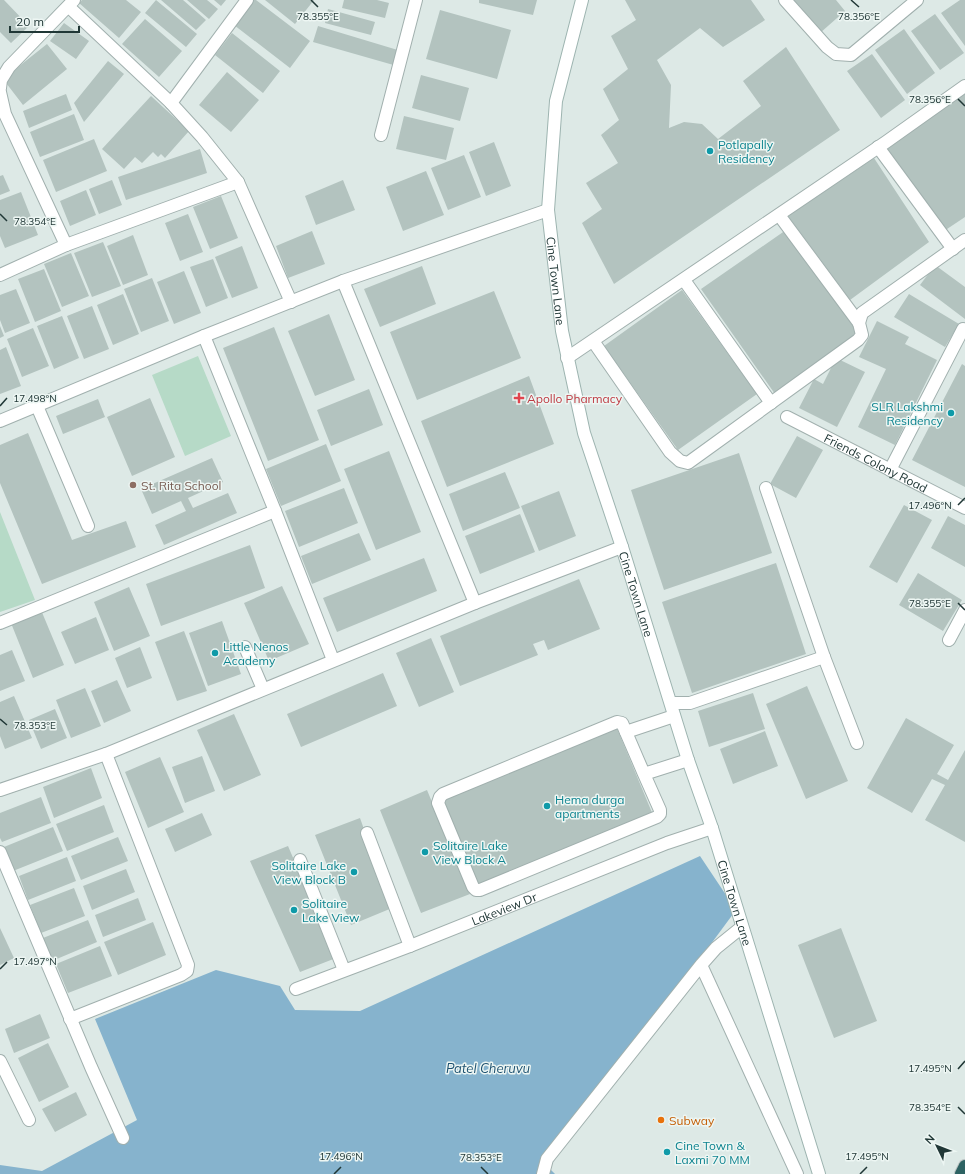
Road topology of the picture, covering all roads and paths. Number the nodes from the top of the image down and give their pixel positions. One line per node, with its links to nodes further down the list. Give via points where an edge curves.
1 (247, 0): 10 (street)
2 (416, 0): 11 (street)
3 (582, 0): 14 (street, Cine Town Lane, via 556,101)
4 (785, 0): 5 (street, via 827,47 836,54 851,55)
5 (917, 0)
6 (71, 3): 8 (street, via 9,67 1,80); 10 (street)
7 (965, 86): 12 (street)
8 (0, 88)
9 (0, 92): 17 (street, via 5,114)
10 (171, 103): 13 (street)
11 (381, 135)
12 (878, 147): 15 (street); 18 (street)
13 (238, 182): 17 (street); 22 (street)
14 (548, 210): 21 (street); 27 (street, Cine Town Lane)
15 (779, 215): 20 (street); 23 (street)
16 (965, 240): 18 (street)
17 (66, 246): 19 (street)
18 (952, 248): 23 (street, via 862,313)
19 (0, 275)
20 (684, 280): 26 (street); 28 (street)
21 (343, 281): 22 (street); 38 (street)
22 (291, 302): 25 (street)
23 (859, 323): 28 (street, via 862,335 858,340)
24 (963, 329): 32 (street)
25 (204, 336): 29 (street); 35 (street)
26 (593, 342): 27 (street); 28 (street, via 670,452 680,461 688,463)
27 (567, 358): 37 (street, Cine Town Lane, via 584,433)
28 (771, 403)
29 (37, 406): 31 (street); 36 (street)
30 (787, 417): 32 (street, Friends Colony Road)
31 (0, 421)
32 (890, 470): 34 (street, Friends Colony Road)
33 (766, 488): 43 (street)
34 (965, 508)
35 (275, 511): 40 (street); 44 (street)
36 (88, 526)
37 (622, 547): 38 (street); 46 (street, Cine Town Lane)
38 (475, 603): 44 (street)
39 (965, 610): 41 (street)
40 (0, 623)
41 (949, 640)
42 (244, 647): 45 (street)
43 (824, 658): 46 (street, via 690,703); 49 (street)
44 (333, 660): 45 (street)
45 (263, 689): 50 (street)
46 (670, 703): 47 (street, Cine Town Lane)
47 (674, 716): 48 (street); 51 (street, Cine Town Lane)
48 (626, 732): 52 (street); 52 (street, via 622,723 617,722 440,797 438,803 473,887 480,890 657,817 660,810)
49 (857, 743)
50 (106, 754): 53 (street); 64 (street, via 188,965 187,971 182,975)
51 (688, 760): 52 (street); 54 (street, Cine Town Lane)
52 (644, 774)
53 (0, 790)
54 (712, 828): 59 (street, Cine Town Lane); 60 (street, Lakeview Dr, via 667,843)
55 (367, 833): 60 (street)
56 (0, 852): 58 (street)
57 (300, 860): 62 (street)
58 (3, 870): 64 (street)
59 (742, 927): 61 (street, via 716,948); 71 (street, Cine Town Lane)
60 (410, 946): 62 (street, Lakeview Dr)
61 (701, 965): 69 (street, via 547,1159); 70 (street)
62 (344, 970): 63 (street, Lakeview Dr)
63 (296, 989)
64 (70, 1019): 67 (street)
65 (0, 1061): 66 (street)
66 (29, 1120)
67 (123, 1138)
68 (965, 1166): 72 (highway)
69 (543, 1174)
70 (797, 1174)
71 (819, 1174)
72 (960, 1174)

